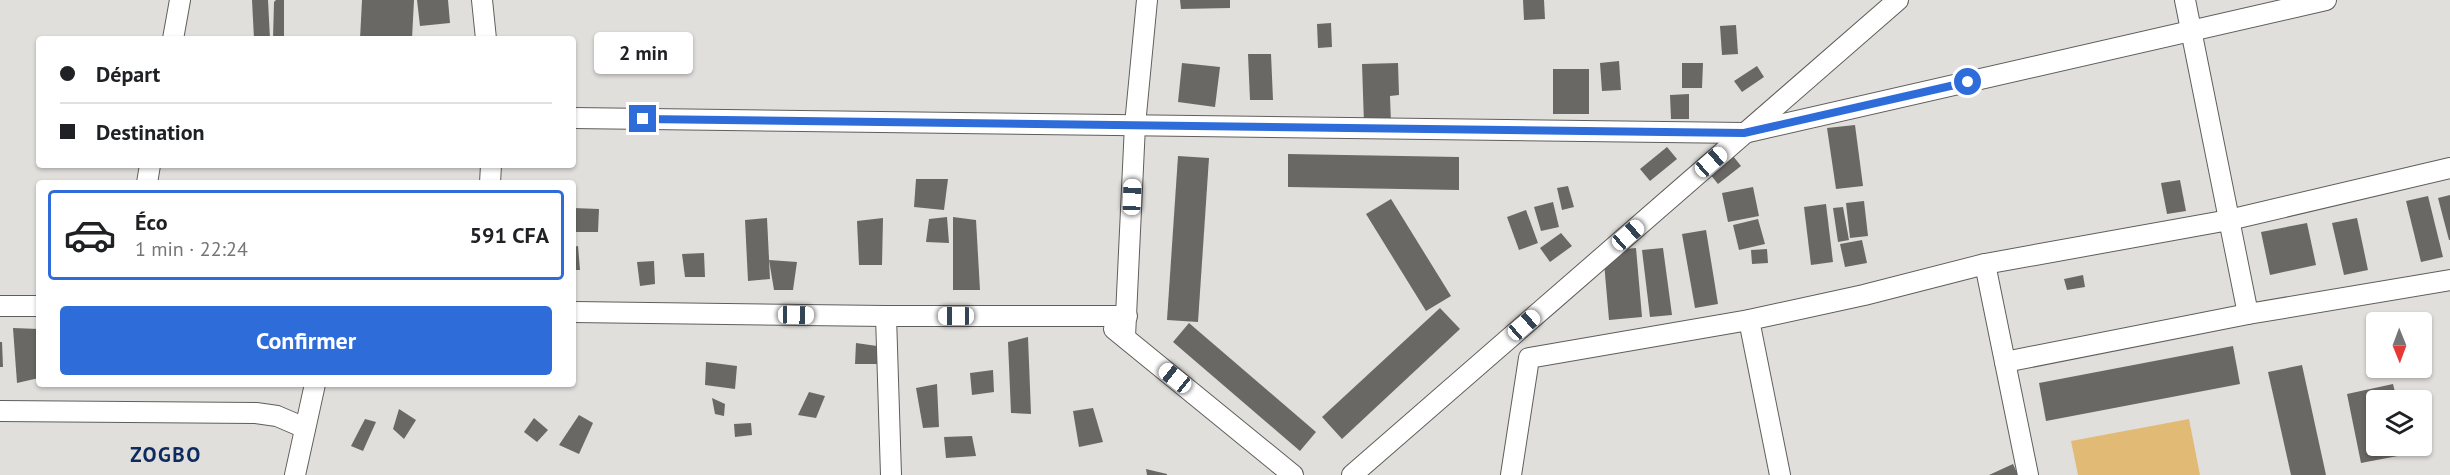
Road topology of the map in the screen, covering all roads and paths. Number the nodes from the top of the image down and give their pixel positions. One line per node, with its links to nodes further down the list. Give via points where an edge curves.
1 (180, 0): 8 (street)
2 (482, 0): 9 (street)
3 (1147, 0): 11 (street)
4 (1898, 0): 12 (street)
5 (2185, 0): 7 (street)
6 (2326, 0): 7 (street)
7 (2191, 30): 12 (street); 14 (street)
8 (174, 36)
9 (486, 36)
10 (576, 118): 11 (street)
11 (1135, 125): 12 (street); 23 (street)
12 (1744, 133): 33 (street)
13 (2450, 168): 14 (street)
14 (2229, 220): 15 (street); 20 (street)
15 (1985, 264): 24 (street); 26 (street)
16 (2450, 280): 20 (street)
17 (0, 306): 18 (street)
18 (36, 306)
19 (576, 312): 21 (street)
20 (2248, 314): 26 (street)
21 (886, 316): 22 (street); 31 (street)
22 (1098, 316): 23 (street); 25 (street)
23 (1127, 316): 25 (street)
24 (1749, 320): 34 (street, via 1529,358); 35 (street)
25 (1125, 337): 32 (street)
26 (2005, 362): 36 (street)
27 (314, 387): 29 (street)
28 (0, 411): 29 (street, via 256,413 277,416)
29 (304, 428): 30 (street)
30 (295, 475)
31 (891, 475)
32 (1293, 475)
33 (1352, 475)
34 (1511, 475)
35 (1780, 475)
36 (2028, 475)

